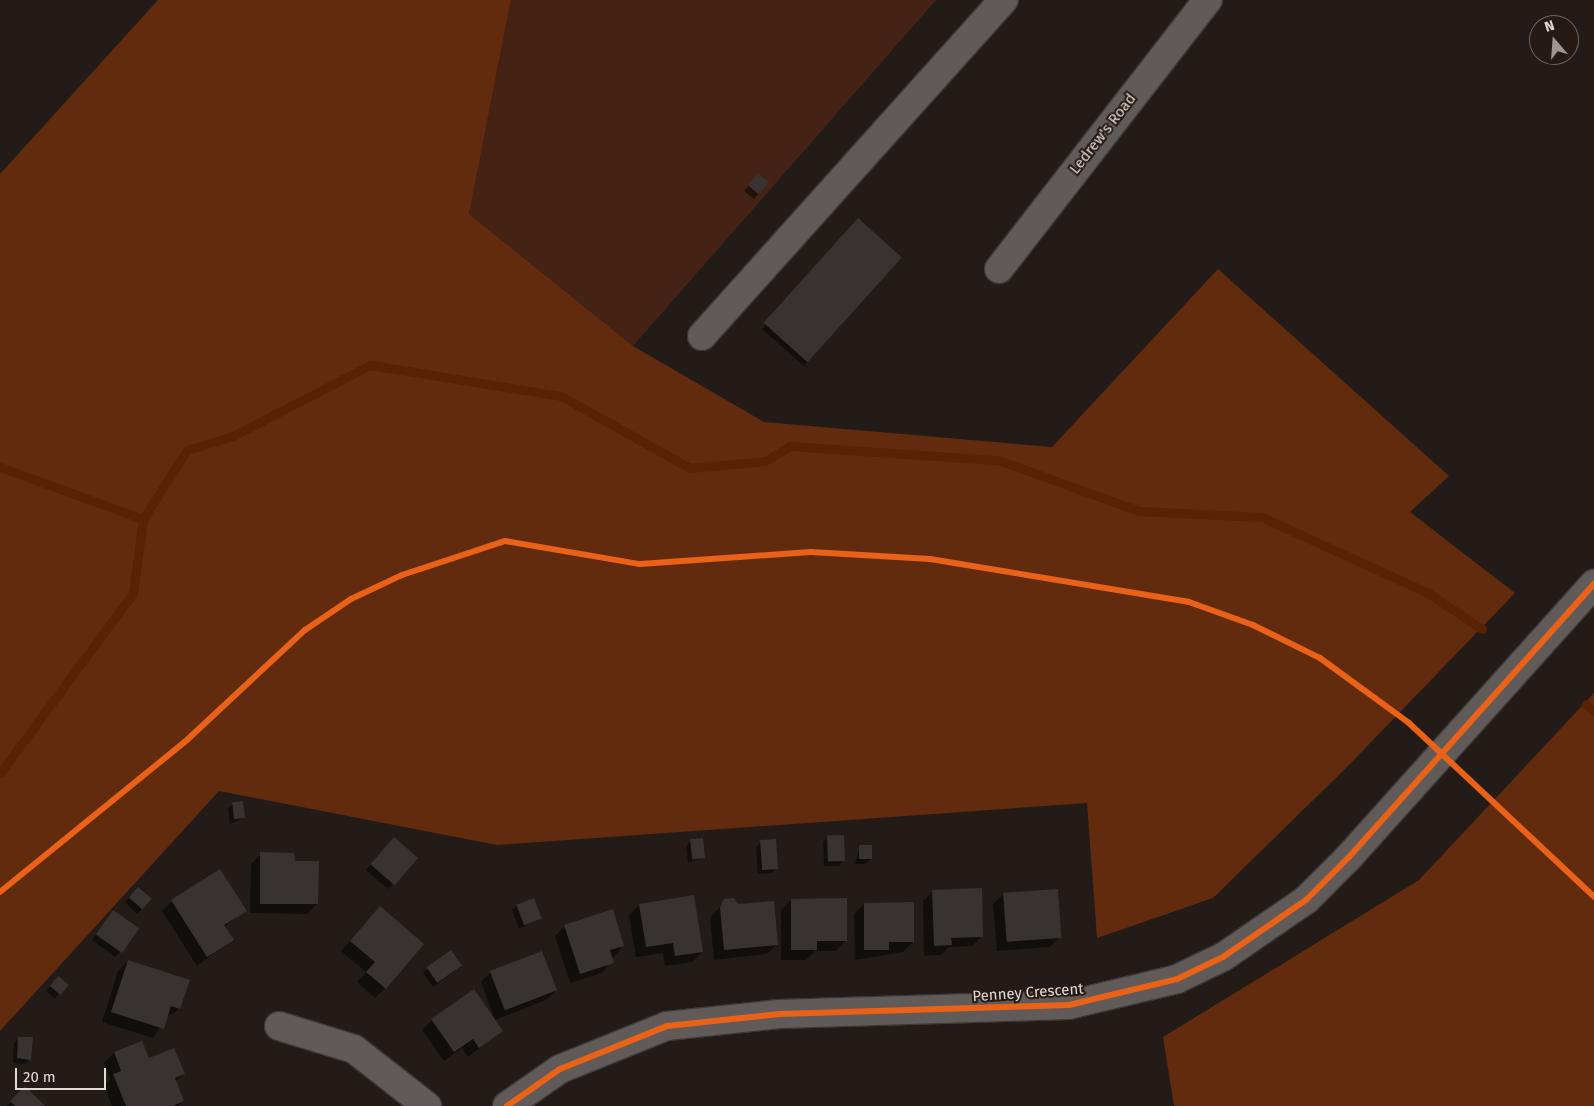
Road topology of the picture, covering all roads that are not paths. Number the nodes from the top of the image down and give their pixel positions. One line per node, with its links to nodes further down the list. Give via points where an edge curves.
1 (1004, 0): 4 (street)
2 (1208, 0): 3 (street, Ledrew's Road)
3 (999, 269)
4 (702, 336)
5 (1594, 584): 8 (street, Penney Crescent, via 1446,754 1306,900 1264,933 1177,979 1069,1005 779,1014 668,1026 560,1069)
6 (279, 1026): 7 (street, via 354,1049)
7 (427, 1106)
8 (507, 1106)

